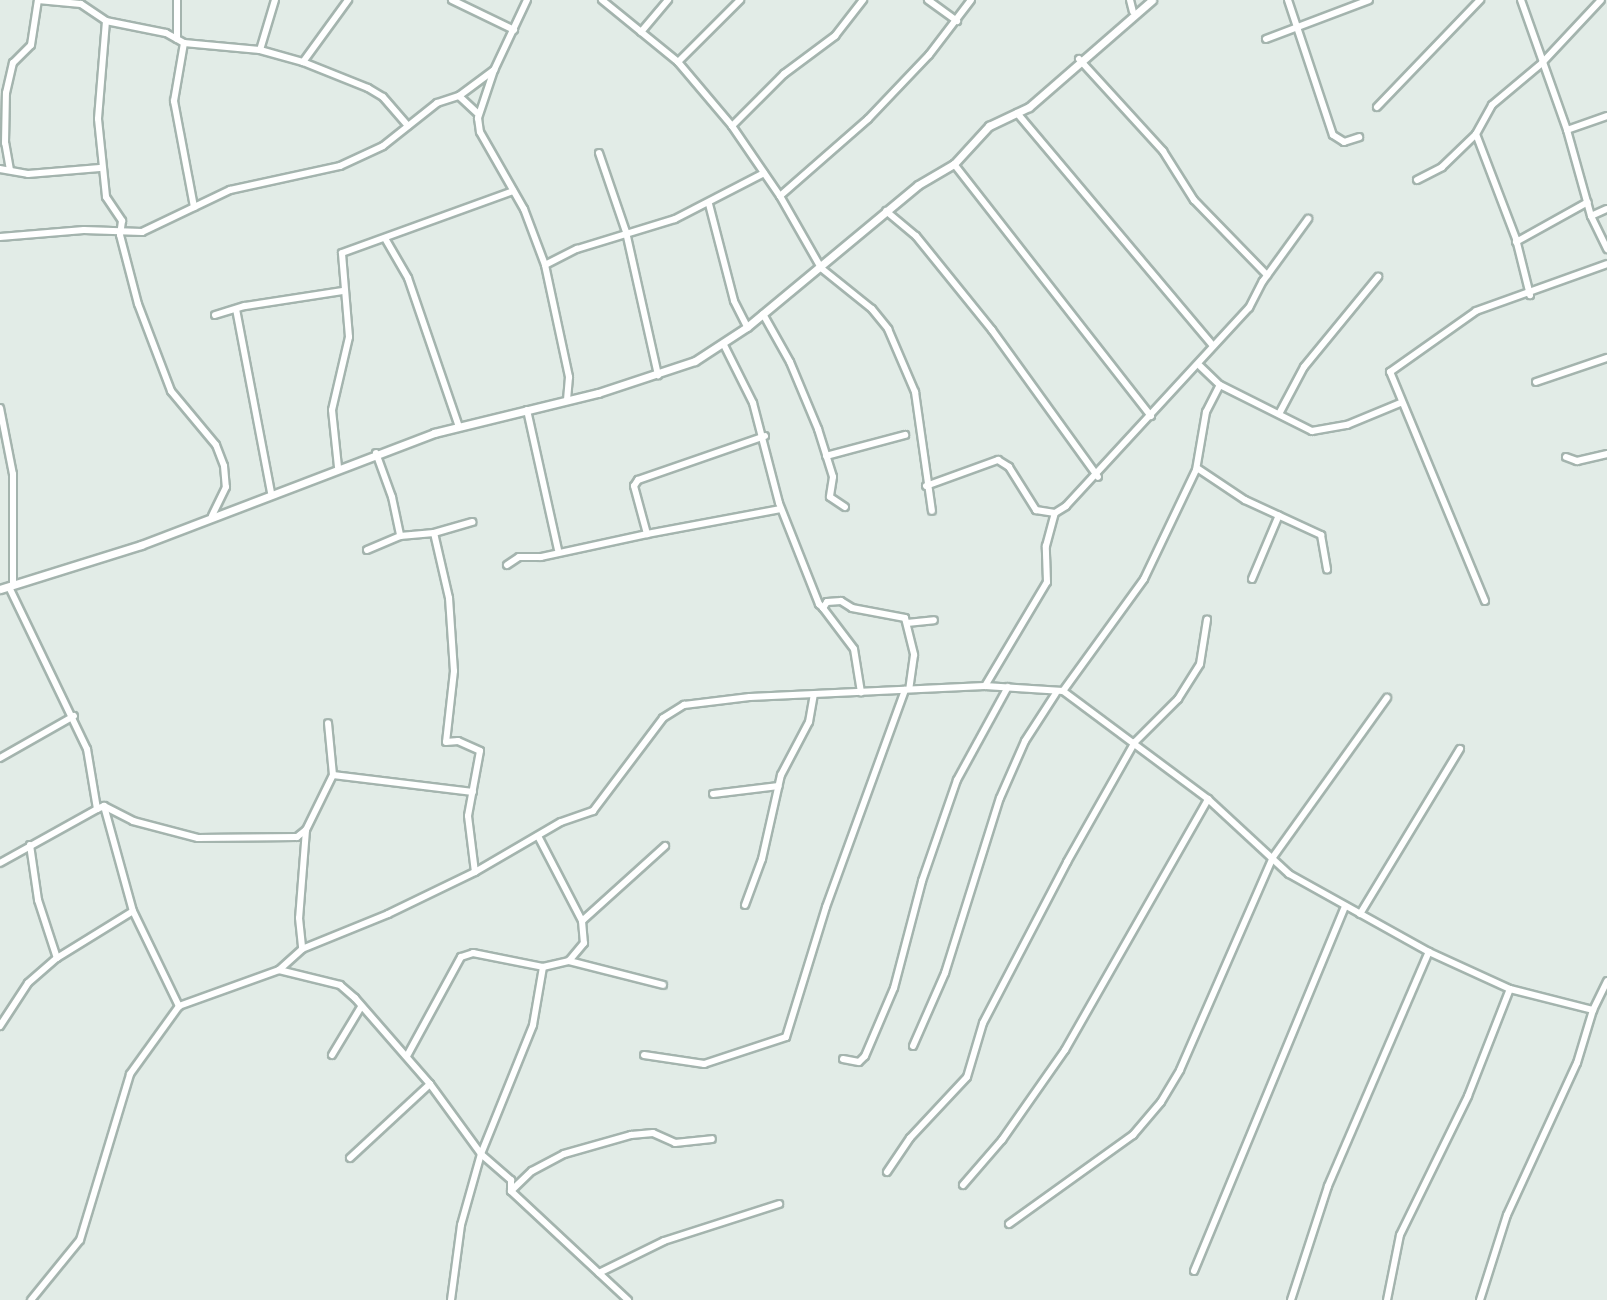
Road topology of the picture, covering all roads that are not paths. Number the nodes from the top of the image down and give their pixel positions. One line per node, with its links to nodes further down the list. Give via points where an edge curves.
1 (38, 0): 2 (street); 50 (street, via 31,45 13,63 6,93 5,143)
2 (44, 0): 21 (street)
3 (177, 0): 29 (street)
4 (275, 0): 30 (street)
5 (348, 0): 32 (street)
6 (452, 0): 26 (street)
7 (527, 0): 26 (street)
8 (602, 0): 27 (street)
9 (668, 0): 27 (street)
10 (740, 0): 33 (street)
11 (863, 0): 42 (street, via 835,36 785,74)
12 (928, 0): 23 (street)
13 (971, 0): 23 (street)
14 (1130, 0): 22 (street)
15 (1152, 0): 22 (street)
16 (1288, 0): 25 (street)
17 (1369, 0): 25 (street)
18 (1480, 0): 37 (street)
19 (1521, 0): 34 (street)
20 (1601, 0): 34 (street)
21 (90, 3): 24 (street)
22 (1133, 12): 31 (street)
23 (957, 21): 54 (street, via 868,119)
24 (106, 22): 29 (street); 48 (street, via 99,81)
25 (1296, 26): 28 (street); 45 (street, via 1333,135 1344,142)
26 (514, 30): 35 (street)
27 (641, 32): 33 (street)
28 (1266, 39)
29 (181, 41): 30 (street); 57 (street, via 174,101)
30 (260, 50): 32 (street)
31 (1079, 59): 38 (street); 71 (street, via 1163,151 1194,200)
32 (303, 62): 41 (street, via 383,97)
33 (678, 62): 42 (street)
34 (1542, 63): 43 (street); 44 (street, via 1492,105)
35 (494, 70): 36 (street); 39 (street)
36 (459, 96): 39 (street); 41 (street, via 437,103)
37 (1377, 107)
38 (1017, 113): 47 (street, via 989,126); 80 (street)
39 (478, 114): 53 (street, via 480,132)
40 (1607, 116): 43 (street)
41 (408, 126): 57 (street, via 365,156 238,188)
42 (732, 126): 51 (street)
43 (1567, 130): 55 (street)
44 (1476, 134): 52 (street, via 1438,170); 66 (street)
45 (1359, 137)
46 (599, 153): 62 (street)
47 (954, 164): 59 (street); 91 (street)
48 (100, 168): 50 (street, via 28,174); 63 (street, via 106,197 122,221)
49 (0, 169): 50 (street)
50 (10, 170)
51 (764, 173): 54 (street); 56 (street)
52 (1417, 180)
53 (513, 191): 65 (street); 68 (street)
54 (780, 196): 70 (street)
55 (1588, 202): 60 (street); 66 (street)
56 (709, 204): 62 (street); 78 (street, via 734,301)
57 (194, 207): 63 (street, via 142,232)
58 (1607, 209): 60 (street)
59 (886, 211): 70 (street); 101 (street, via 916,236 992,330)
60 (1591, 216): 67 (street)
61 (1308, 219): 71 (street)
62 (626, 232): 68 (street); 83 (street)
63 (120, 235): 64 (street, via 84,230); 109 (street, via 147,335 171,391 216,445 224,467 226,487)
64 (0, 237)
65 (386, 240): 73 (street, via 342,253); 92 (street, via 408,278)
66 (1516, 242): 74 (street)
67 (1607, 249)
68 (545, 264): 86 (street, via 569,377)
69 (1607, 264): 74 (street)
70 (821, 268): 76 (street); 102 (street, via 873,309 908,367)
71 (1267, 275): 80 (street, via 1249,308)
72 (1378, 277): 90 (street, via 1304,367)
73 (343, 291): 75 (street); 99 (street, via 349,337 332,410)
74 (1530, 295): 87 (street, via 1476,311 1390,372)
75 (236, 309): 77 (street); 103 (street)
76 (763, 314): 78 (street); 97 (street, via 790,362)
77 (215, 315)
78 (747, 327): 79 (street)
79 (724, 345): 83 (street); 94 (street)
80 (1213, 346): 82 (street)
81 (1607, 358): 84 (street)
82 (1200, 366): 85 (street); 91 (street)
83 (658, 375): 86 (street)
84 (1536, 382)
85 (1220, 385): 90 (street); 100 (street, via 1206,412)
86 (567, 400): 89 (street)
87 (1400, 403): 90 (street, via 1347,425 1312,431); 121 (street)
88 (0, 408): 119 (street, via 13,474)
89 (527, 410): 92 (street); 115 (street)
90 (1279, 414)
91 (1151, 416): 101 (street)
92 (459, 427): 95 (street)
93 (905, 435): 97 (street)
94 (765, 436): 105 (street); 112 (street, via 638,480 634,486)
95 (376, 453): 99 (street); 113 (street)
96 (1607, 454): 98 (street, via 1577,461)
97 (826, 456): 104 (street, via 833,477 830,497)
98 (1566, 457)
99 (338, 467): 103 (street)
100 (1197, 468): 108 (street, via 1245,500); 130 (street, via 1144,579)
101 (1098, 477): 107 (street)
102 (926, 486): 106 (street); 107 (street, via 998,460 1009,467 1036,510)
103 (271, 493): 109 (street)
104 (845, 507)
105 (781, 509): 112 (street); 122 (street, via 812,592)
106 (932, 511)
107 (1055, 513): 126 (street, via 1046,546 1048,582)
108 (1279, 515): 117 (street, via 1321,535); 118 (street)
109 (212, 516): 119 (street, via 141,545)
110 (472, 522): 111 (street)
111 (435, 533): 113 (street); 140 (street, via 449,598 454,671 446,742 458,741 480,751)
112 (647, 534): 115 (street)
113 (400, 536): 114 (street)
114 (366, 550)
115 (558, 550): 116 (street, via 541,557 519,557)
116 (507, 565)
117 (1327, 569)
118 (1252, 579)
119 (11, 586): 120 (street); 133 (street)
120 (0, 589)
121 (1485, 601)
122 (823, 608): 125 (street, via 827,602 841,601 852,608 898,614); 129 (street, via 854,649)
123 (934, 620): 125 (street)
124 (1207, 620): 135 (street, via 1200,664 1178,699)
125 (908, 623): 128 (street, via 914,655)
126 (985, 686): 127 (street); 128 (street)
127 (1008, 687): 130 (street); 173 (street, via 957,780 922,881 894,988 865,1056 859,1062)
128 (907, 690): 129 (street); 171 (street, via 829,896 786,1037 704,1064)
129 (861, 692): 131 (street)
130 (1059, 692): 135 (street); 169 (street, via 1025,741 1000,798 953,950)
131 (814, 695): 139 (street, via 810,722); 145 (street, via 684,705 658,724 593,811)
132 (1387, 698): 148 (street)
133 (74, 716): 137 (street); 143 (street, via 87,749)
134 (328, 723): 138 (street)
135 (1135, 742): 142 (street); 178 (street, via 984,1023 967,1077 910,1138)
136 (1460, 749): 154 (street)
137 (0, 758)
138 (333, 775): 140 (street); 144 (street)
139 (779, 786): 141 (street); 151 (street, via 762,859)
140 (473, 792): 150 (street, via 468,816)
141 (713, 794)
142 (1208, 799): 148 (street); 179 (street, via 1065,1050 1002,1140)
143 (100, 808): 144 (street, via 198,838 298,837); 146 (street); 153 (street)
144 (306, 830): 156 (street, via 299,907)
145 (538, 836): 150 (street); 155 (street)
146 (30, 845): 149 (street); 158 (street, via 38,900)
147 (665, 846): 155 (street)
148 (1273, 858): 152 (street, via 1289,874); 182 (street, via 1180,1070 1161,1102 1133,1135)
149 (0, 863)
150 (475, 872): 156 (street, via 337,938)
151 (745, 905)
152 (1345, 906): 154 (street); 183 (street)
153 (132, 911): 158 (street); 165 (street)
154 (1360, 914): 157 (street)
155 (582, 921): 159 (street, via 584,943)
156 (302, 949): 161 (street)
157 (1429, 951): 164 (street); 188 (street, via 1328,1186)
158 (57, 958): 168 (street, via 28,983)
159 (569, 961): 160 (street); 163 (street)
160 (543, 967): 172 (street, via 473,953 461,957); 176 (street, via 533,1025)
161 (279, 970): 165 (street); 166 (street, via 340,985)
162 (1607, 981): 167 (street)
163 (663, 985)
164 (1510, 989): 167 (street); 189 (street, via 1468,1096 1400,1235)
165 (179, 1006): 185 (street, via 130,1074 80,1240)
166 (361, 1007): 170 (street); 172 (street)
167 (1592, 1010): 190 (street, via 1577,1062 1507,1215)
168 (0, 1026)
169 (913, 1046)
170 (332, 1055)
171 (644, 1055)
172 (407, 1056): 174 (street)
173 (843, 1059)
174 (430, 1084): 176 (street); 177 (street)
175 (712, 1139): 180 (street, via 675,1143 653,1133 631,1135 564,1154 531,1171)
176 (481, 1154): 180 (street, via 511,1180); 186 (street, via 458,1233)
177 (350, 1157)
178 (887, 1172)
179 (963, 1185)
180 (511, 1191): 184 (street)
181 (779, 1204): 184 (street, via 664,1241)
182 (1009, 1224)
183 (1194, 1271)
184 (599, 1273): 187 (street)
185 (31, 1300)
186 (451, 1300)
187 (628, 1300)
188 (1291, 1300)
189 (1387, 1300)
190 (1480, 1300)

